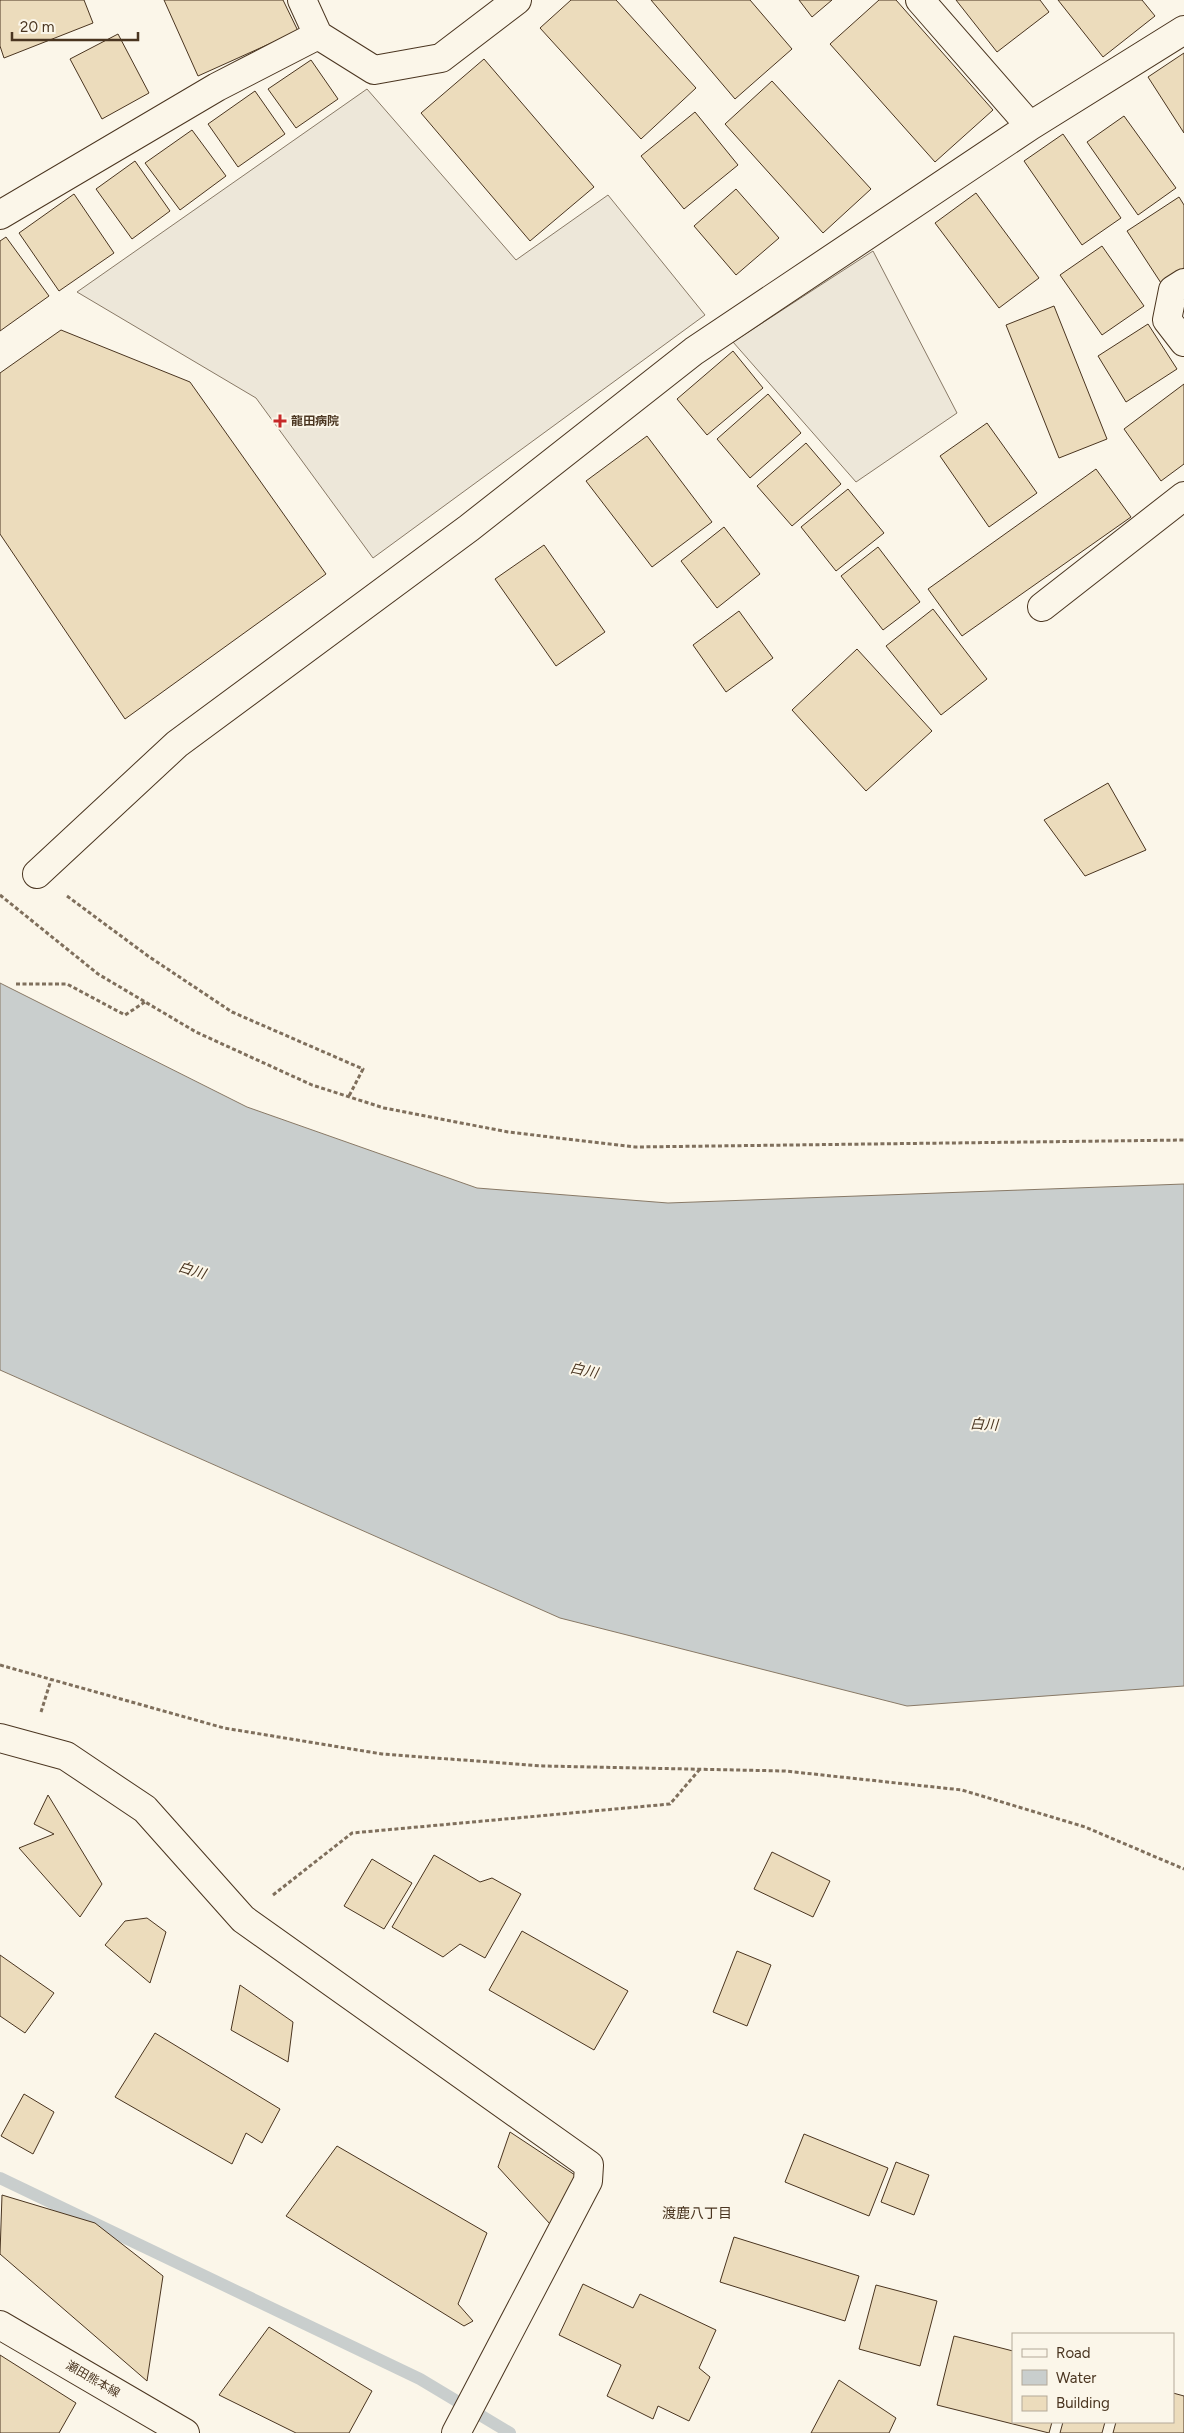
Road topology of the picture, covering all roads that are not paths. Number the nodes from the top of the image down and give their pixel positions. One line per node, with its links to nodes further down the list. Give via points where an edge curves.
1 (302, 0): 5 (street)
2 (517, 0): 5 (street, via 441,58 374,70)
3 (920, 0): 6 (street)
4 (1184, 30): 6 (street)
5 (318, 35): 7 (street, via 217,86)
6 (1030, 126): 12 (street, via 694,351 469,528 177,744)
7 (0, 215)
8 (1184, 283): 9 (street, via 1173,290 1167,320)
9 (1184, 342)
10 (1184, 496): 11 (street)
11 (1042, 607)
12 (37, 874)
13 (0, 1738): 16 (street, via 66,1756 145,1809 243,1919 589,2165 588,2181)
14 (0, 2325): 15 (street, 瀬田熊本線)
15 (185, 2433)
16 (456, 2433)

